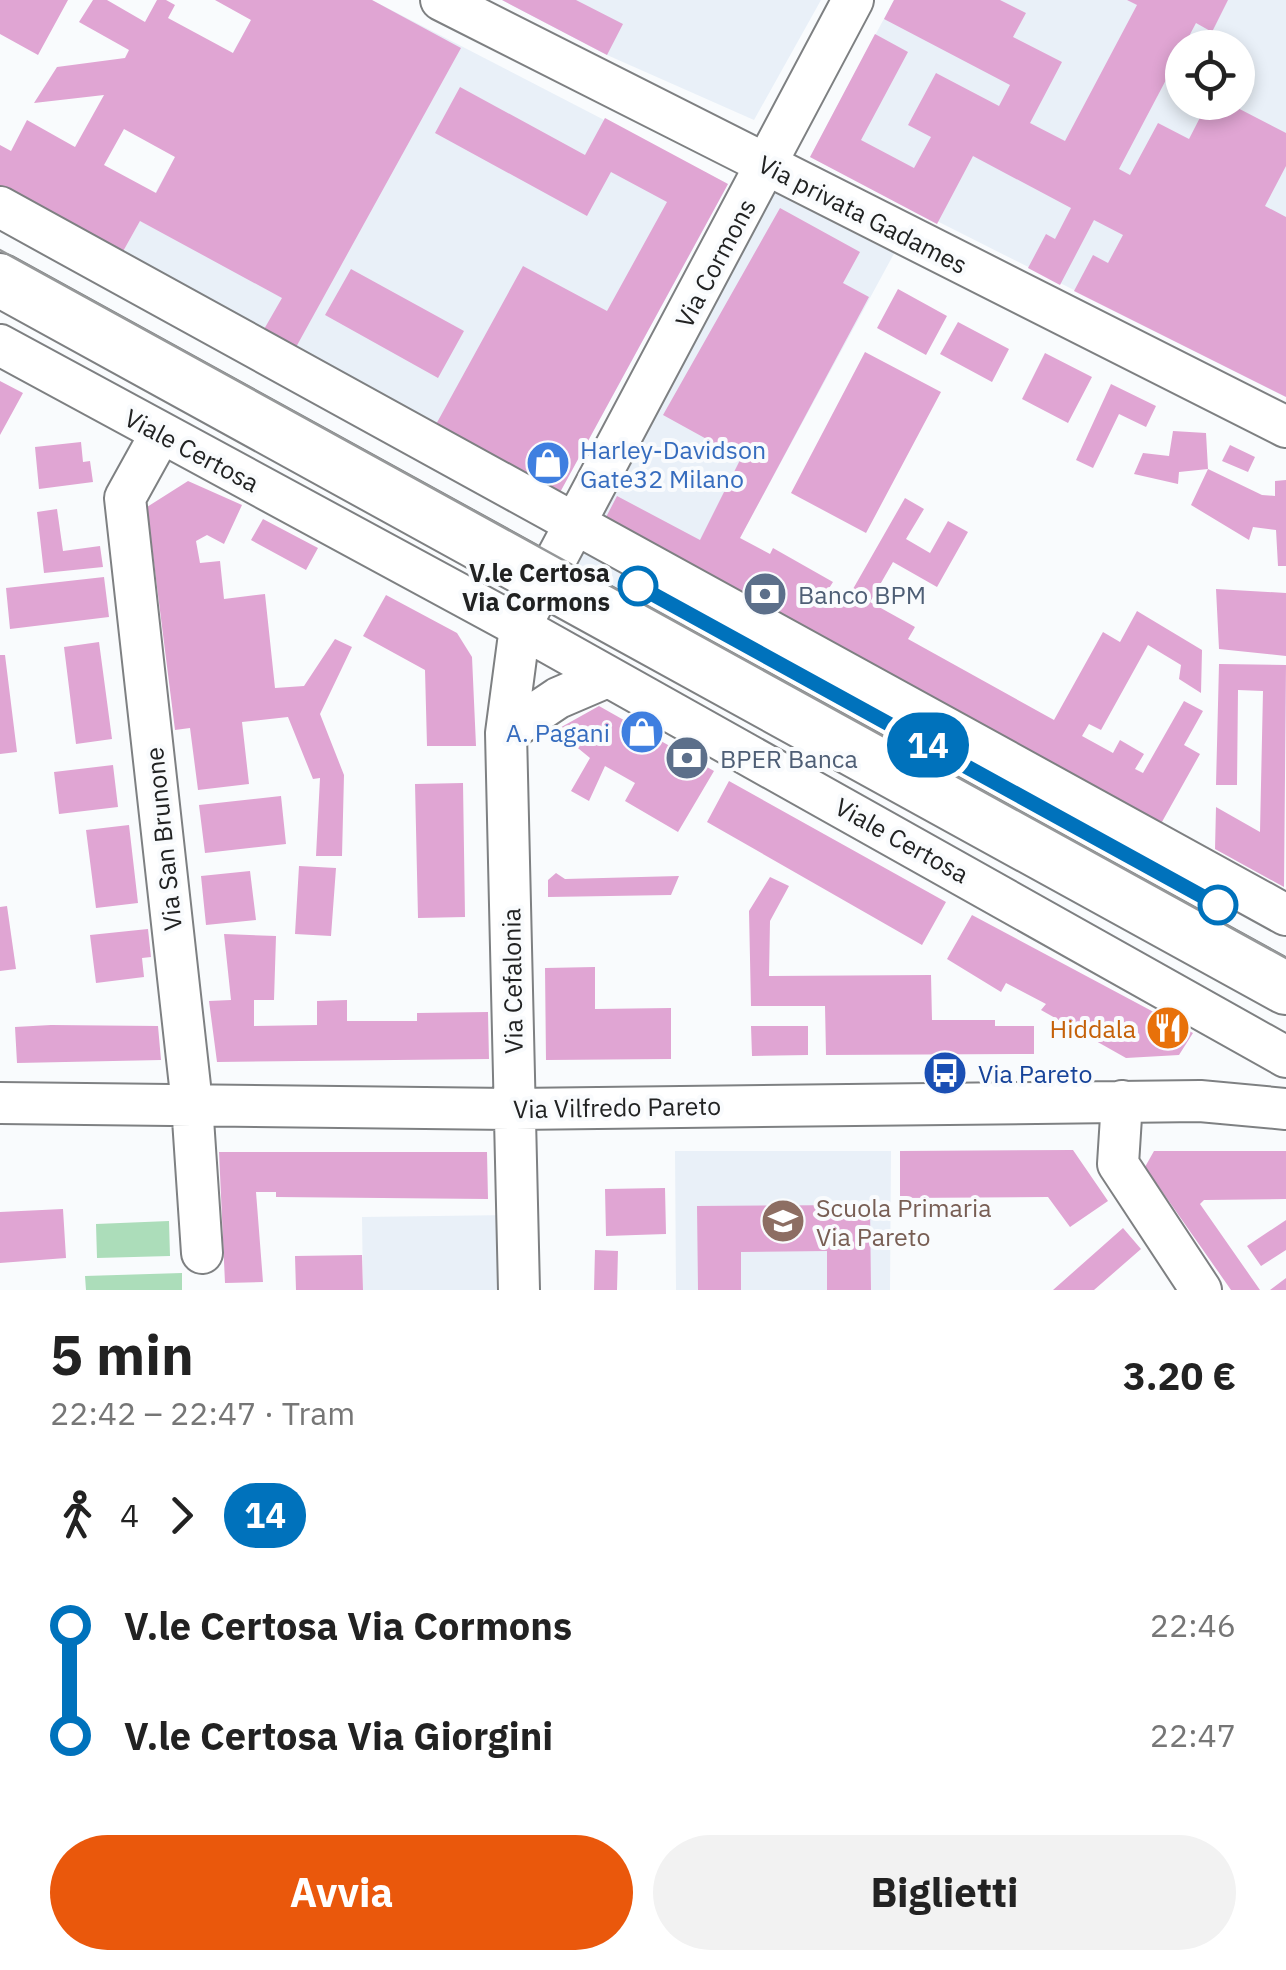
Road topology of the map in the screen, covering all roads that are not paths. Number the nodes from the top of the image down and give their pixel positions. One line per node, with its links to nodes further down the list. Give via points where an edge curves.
1 (441, 0): 3 (street, Via privata Gadames)
2 (853, 0): 3 (street, Via Cormons)
3 (766, 165): 7 (street, Via privata Gadames); 9 (street, Via Cormons)
4 (0, 207): 9 (street)
5 (0, 280): 10 (main road)
6 (0, 346): 8 (street, Viale Certosa)
7 (1286, 427)
8 (161, 433): 11 (street, Viale Certosa); 20 (street, Via San Brunone, via 125,498)
9 (577, 526): 10 (street); 14 (street)
10 (546, 578): 11 (street); 15 (main road)
11 (520, 627): 12 (street, Viale Certosa); 13 (street, Via Cefalonia)
12 (607, 676): 13 (street); 16 (street, Viale Certosa)
13 (506, 732): 21 (street, Via Cefalonia)
14 (1286, 915)
15 (1286, 988)
16 (1283, 1047): 17 (street, Viale Certosa)
17 (1235, 1101): 18 (street, Via Vilfredo Pareto); 22 (street)
18 (1122, 1102): 21 (street, Via Vilfredo Pareto); 25 (street, via 1118,1164)
19 (0, 1103): 20 (street, Via Vilfredo Pareto)
20 (192, 1104): 21 (street, Via Vilfredo Pareto); 23 (street, Via San Brunone)
21 (516, 1109): 24 (street, Via Cefalonia, via 504,1237)
22 (1286, 1109)
23 (202, 1253)
24 (519, 1290)
25 (1202, 1290)

